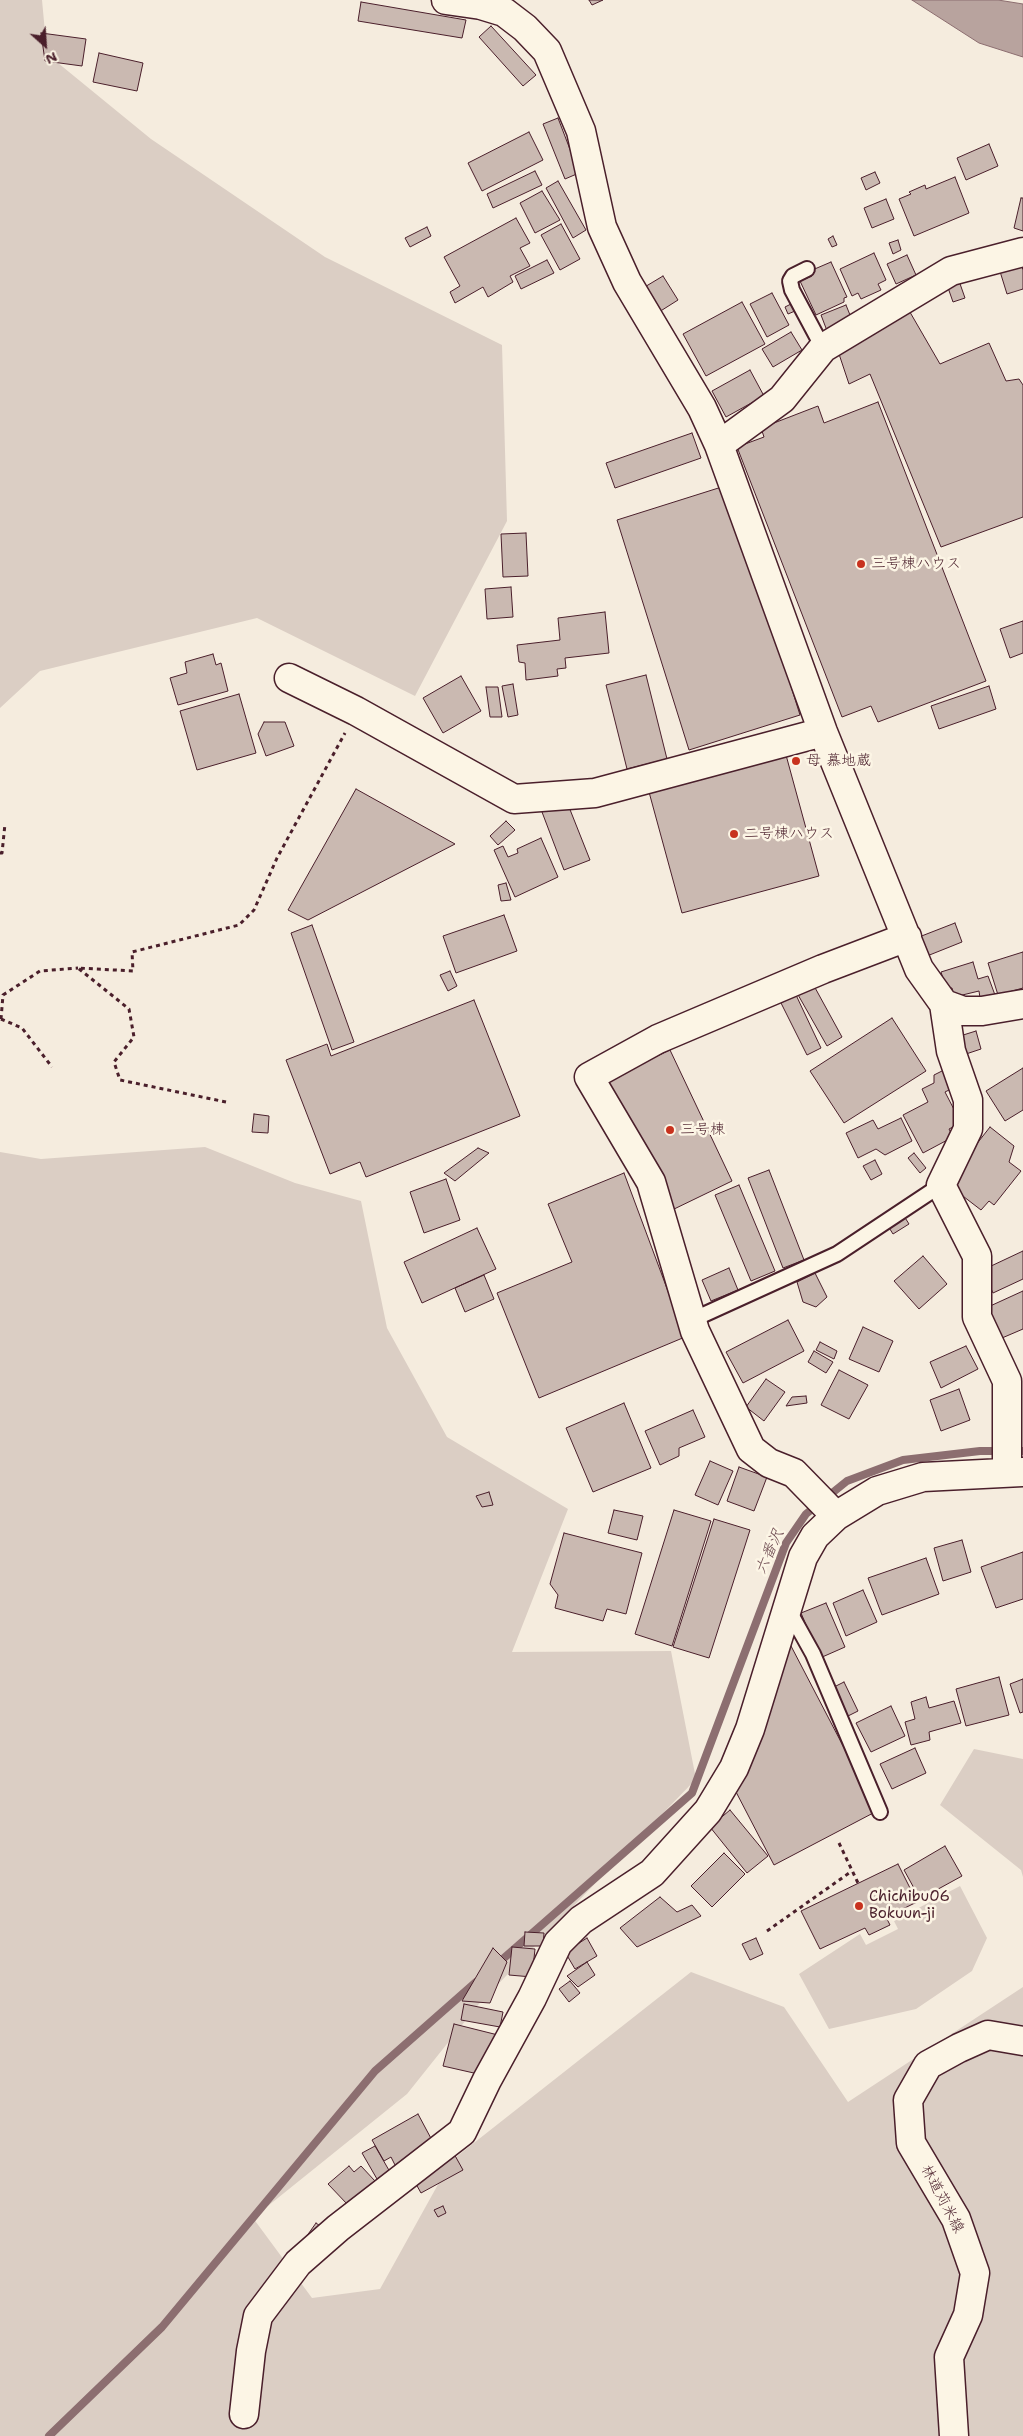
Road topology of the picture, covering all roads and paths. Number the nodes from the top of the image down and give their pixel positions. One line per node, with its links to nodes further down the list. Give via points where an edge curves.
1 (446, 0): 5 (street, via 504,12 547,51 581,131 602,227 626,282 702,408)
2 (1023, 252): 4 (street, via 951,271)
3 (807, 270): 4 (lane, via 790,281)
4 (823, 348): 5 (street, via 782,399)
5 (718, 445): 8 (street)
6 (289, 678): 7 (street)
7 (356, 711): 8 (street, via 502,794 523,800 595,793); 12 (path, via 277,858 254,910 239,925 132,952 133,971)
8 (823, 732): 11 (street)
9 (5, 824): 10 (path)
10 (0, 853)
11 (907, 938): 13 (street, via 919,969); 19 (street, via 823,969 658,1039 589,1077 651,1182)
12 (78, 968): 15 (path, via 40,970 3,995); 17 (path, via 129,1008 134,1037 114,1062 120,1080)
13 (944, 1004): 14 (street, via 963,1011 982,1011); 18 (street, via 951,1050 968,1100 968,1129)
14 (1023, 1004)
15 (0, 1018): 16 (path, via 22,1028)
16 (52, 1067)
17 (226, 1102)
18 (942, 1185): 19 (lane, via 837,1254); 20 (street, via 977,1256 977,1317 1007,1381)
19 (692, 1320): 21 (street, via 751,1449 769,1463 794,1473)
20 (1012, 1468): 21 (street, via 922,1478 877,1491)
21 (836, 1516): 22 (street, via 815,1536 804,1557)
22 (788, 1608): 23 (lane, via 813,1654); 29 (street, via 750,1729 734,1768 708,1811 652,1873 581,1920 558,1943 462,2132 298,2263 258,2316)
23 (880, 1812)
24 (839, 1843): 25 (path)
25 (852, 1871): 26 (path); 27 (path)
26 (858, 1883)
27 (767, 1931)
28 (1023, 2040): 30 (street, 林道苅米線, via 988,2036 959,2048 928,2065 908,2100 911,2143 956,2219 975,2273 968,2315 949,2357)
29 (244, 2414)
30 (954, 2436)

